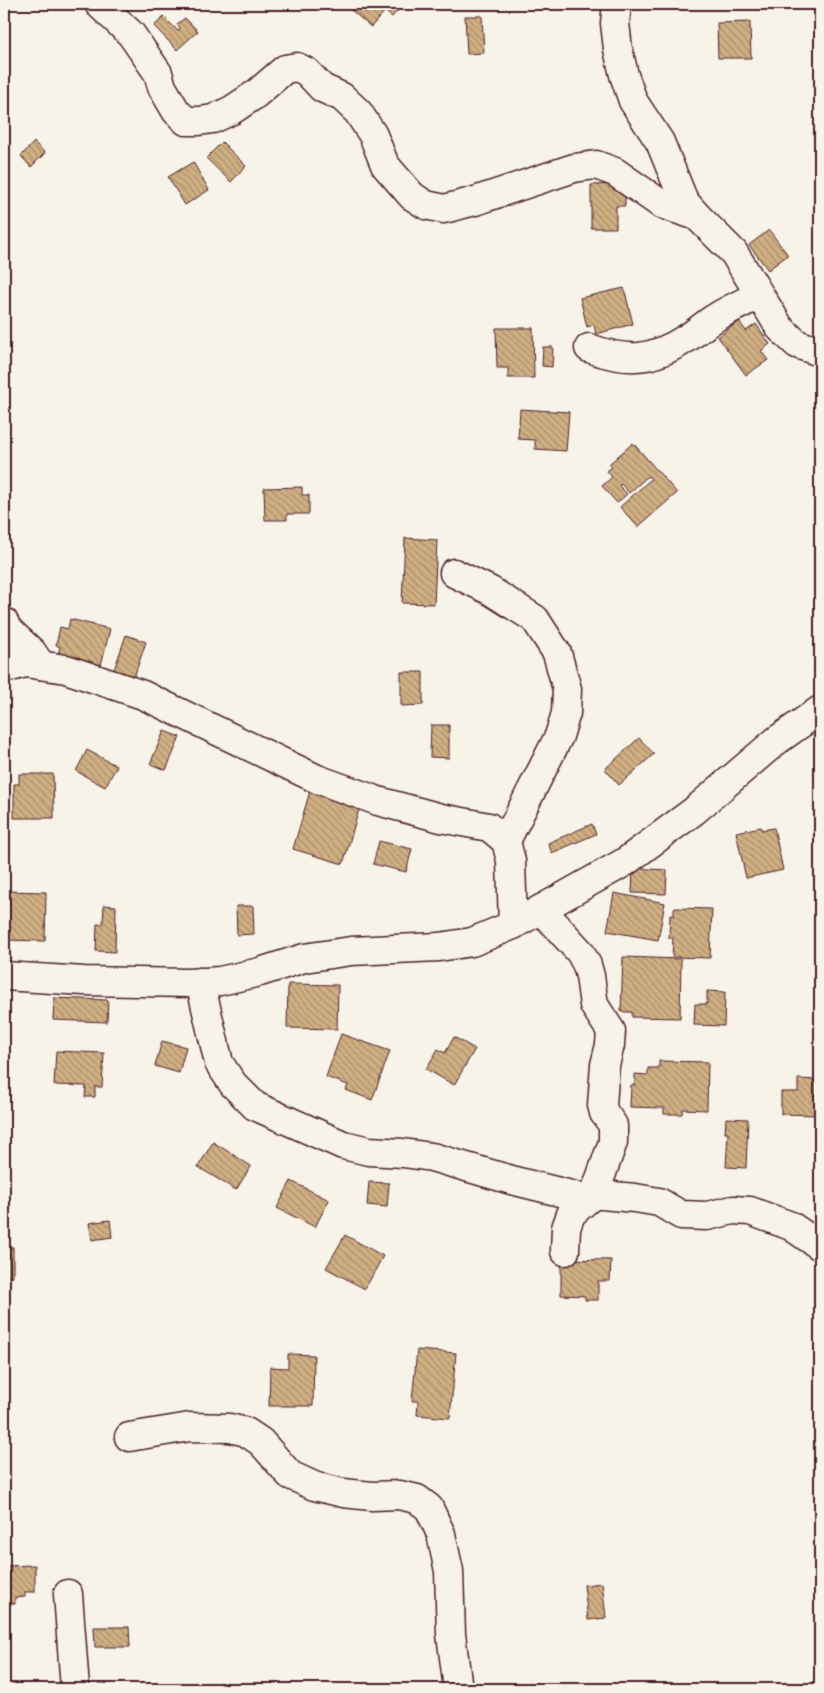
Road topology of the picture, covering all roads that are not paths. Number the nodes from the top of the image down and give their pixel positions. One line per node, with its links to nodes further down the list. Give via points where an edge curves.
1 (99, 4): 3 (street, via 131,34 158,73 176,111 186,121 213,120 256,94 285,69 296,67 307,72 322,88 342,97 358,112 373,135 385,165 412,196 426,205 444,209 574,168 596,165 615,172 660,204)
2 (617, 4): 3 (street, via 618,49 633,101 660,142 684,201)
3 (697, 216): 4 (street, via 734,253)
4 (759, 294): 5 (street, via 714,318 659,354 627,358); 6 (street, via 780,328 798,344)
5 (588, 348)
6 (820, 352)
7 (454, 573): 12 (street, via 491,591 535,619 557,653 567,690 566,713 559,736)
8 (4, 622): 9 (street)
9 (41, 665): 10 (street, via 25,663); 12 (street, via 66,669 143,695 317,780 440,818 489,826)
10 (4, 669)
11 (820, 710): 13 (street, via 776,741 694,810 625,862)
12 (506, 841): 14 (street, via 512,861)
13 (541, 909): 14 (street); 17 (street, via 580,952 590,976 594,1006 611,1031 602,1105 613,1125 613,1142 600,1181)
14 (512, 925): 16 (street, via 472,942 439,947 350,951 304,958 220,981)
15 (4, 976): 16 (street, via 84,981)
16 (200, 982): 17 (street, via 218,1063 255,1106 343,1145 432,1157 515,1181)
17 (590, 1196): 18 (street, via 659,1202 686,1216 750,1211 791,1226); 19 (street, via 571,1214 566,1228)
18 (820, 1246)
19 (565, 1251)
20 (129, 1437): 23 (street, via 190,1427 230,1428 246,1432 261,1442 290,1475 314,1486 343,1493 399,1495 417,1499 429,1508 441,1534 449,1571 451,1634)
21 (68, 1594): 22 (street)
22 (75, 1689)
23 (458, 1689)

